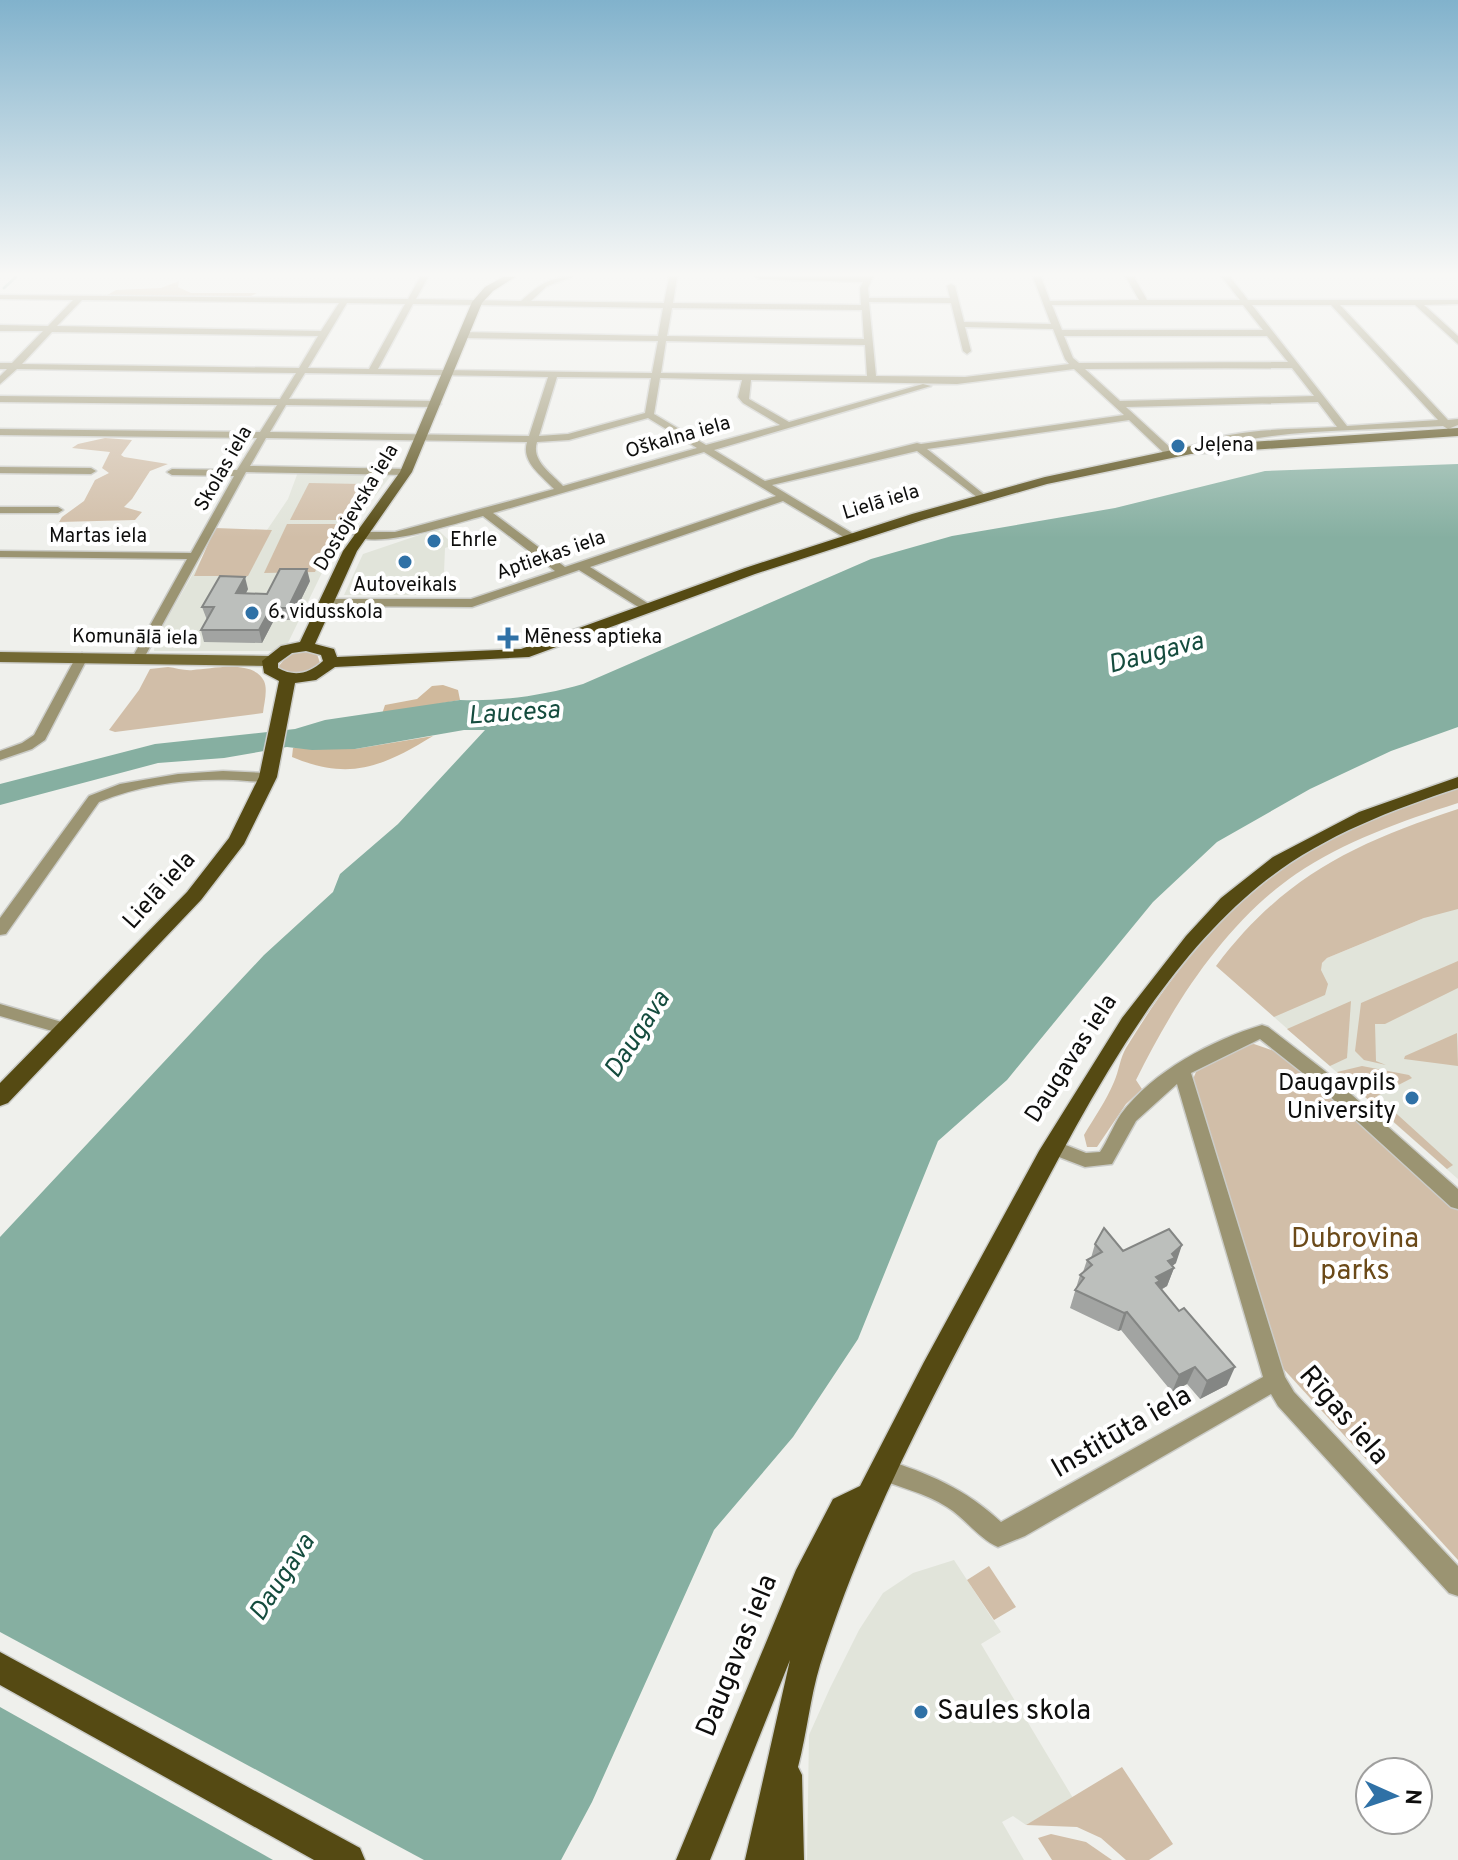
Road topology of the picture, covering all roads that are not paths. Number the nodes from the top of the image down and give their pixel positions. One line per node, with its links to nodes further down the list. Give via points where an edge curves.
1 (17, 364): 11 (street)
2 (308, 364): 12 (street, Skolas iela)
3 (376, 364): 13 (street)
4 (452, 364): 14 (main road, Dostojevska iela)
5 (658, 364): 16 (street)
6 (869, 364): 18 (street)
7 (1390, 364): 29 (street)
8 (1294, 365): 10 (street, Oškalna iela); 23 (street)
9 (0, 366): 11 (street)
10 (1075, 366): 19 (street, Oškalna iela); 26 (street)
11 (14, 367): 12 (street); 20 (street)
12 (304, 371): 13 (street); 24 (street, Skolas iela)
13 (372, 372): 14 (street)
14 (449, 373): 15 (street); 25 (main road, Dostojevska iela)
15 (553, 374): 16 (street); 37 (street)
16 (657, 376): 17 (street); 27 (street)
17 (747, 378): 18 (street); 30 (street, via 746,401)
18 (869, 380): 19 (street); 21 (street)
19 (965, 380): 21 (street, Oškalna iela)
20 (0, 381)
21 (882, 397): 30 (street, Oškalna iela)
22 (0, 399): 24 (street)
23 (1320, 399): 26 (street); 32 (street)
24 (284, 403): 25 (street); 34 (street, Skolas iela)
25 (436, 404): 35 (main road, Dostojevska iela)
26 (1120, 404): 28 (street)
27 (649, 415): 36 (street); 39 (street)
28 (1134, 417): 38 (street); 41 (street)
29 (1444, 423): 31 (street); 32 (street)
30 (787, 425): 39 (street, Oškalna iela)
31 (1457, 428): 40 (main road, Lielā iela)
32 (1344, 429): 40 (street, via 1224,439)
33 (0, 432): 34 (street)
34 (264, 435): 35 (street); 45 (street, Skolas iela)
35 (422, 437): 37 (street); 47 (main road, Dostojevska iela)
36 (569, 437): 37 (street); 42 (street)
37 (532, 439): 42 (street)
38 (917, 446): 48 (street); 51 (street)
39 (707, 448): 48 (street); 49 (street, Oškalna iela)
40 (1191, 450): 41 (main road, Lielā iela)
41 (1171, 454): 51 (main road, Lielā iela)
42 (533, 461): 49 (street)
43 (0, 470): 44 (street)
44 (91, 471)
45 (242, 471): 46 (street); 47 (street); 58 (street, Skolas iela)
46 (172, 472)
47 (406, 472): 55 (main road, Dostojevska iela)
48 (764, 484): 50 (street)
49 (561, 490): 54 (street, Oškalna iela)
50 (783, 497): 56 (street); 59 (street, Aptiekas iela)
51 (982, 498): 56 (main road, Lielā iela)
52 (0, 510): 53 (street)
53 (58, 510)
54 (485, 512): 55 (street, Oškalna iela, via 412,532); 60 (street)
55 (359, 535): 61 (main road, Dostojevska iela)
56 (851, 537): 62 (main road, Lielā iela)
57 (0, 554): 58 (street, Martas iela)
58 (196, 556): 66 (street, Skolas iela)
59 (579, 565): 60 (street, Aptiekas iela); 62 (street)
60 (563, 571): 61 (street, Aptiekas iela, via 472,603)
61 (324, 603): 63 (main road, Dostojevska iela)
62 (648, 609): 68 (main road, Lielā iela, via 523,654)
63 (306, 646): 67 (main road, via 280,652); 68 (main road, via 323,648)
64 (0, 657): 65 (street, Komunālā iela)
65 (82, 657): 66 (street, Komunālā iela); 70 (street, via 40,737)
66 (138, 658): 67 (street, Komunālā iela)
67 (270, 661): 69 (main road, via 270,670)
68 (331, 662): 69 (main road, via 320,672)
69 (288, 678): 71 (main road, Lielā iela)
70 (0, 756)
71 (269, 769): 73 (street, via 178,778 120,788 94,799); 75 (main road, Lielā iela, via 237,840 213,872)
72 (1458, 782): 78 (main road, Daugavas iela, via 1311,841 1230,902 1161,981)
73 (0, 930)
74 (0, 1010): 75 (street)
75 (66, 1029): 77 (main road, Lielā iela)
76 (1182, 1072): 78 (street, via 1127,1119 1105,1159 1085,1160); 79 (street, via 1262,1031); 80 (street, Rīgas iela)
77 (0, 1097)
78 (1053, 1147): 81 (main road, Daugavas iela)
79 (1458, 1201)
80 (1275, 1381): 81 (street, Institūta iela, via 998,1535 939,1488); 82 (street, Rīgas iela)
81 (876, 1483): 84 (main road, Daugavas iela, via 804,1667); 86 (main road, Daugavas iela, via 843,1509 807,1581)
82 (1458, 1584)
83 (0, 1668): 85 (main road)
84 (785, 1755): 87 (main road, Daugavas iela, via 766,1822); 88 (main road, Daugavas iela)
85 (348, 1860)
86 (693, 1860)
87 (762, 1860)
88 (787, 1860)

